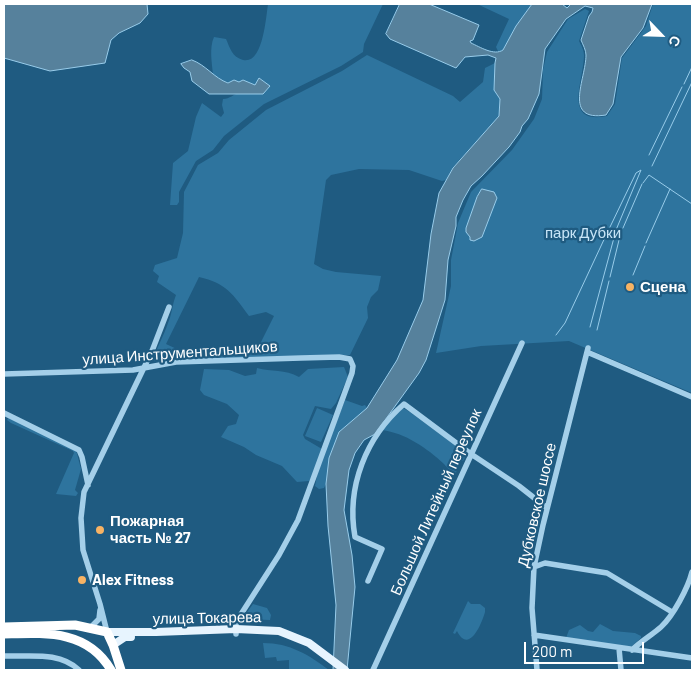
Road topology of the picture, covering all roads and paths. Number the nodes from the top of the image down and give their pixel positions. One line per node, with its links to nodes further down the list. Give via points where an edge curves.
1 (169, 307): 3 (street)
2 (522, 344): 7 (street, Большой Литейный переулок)
3 (144, 369): 4 (street, улица Инструментальщиков); 8 (street); 17 (street, улица Инструментальщиков, via 176,362 339,357 350,359 353,366 298,520 236,622)
4 (4, 374)
5 (692, 398): 9 (street, Дубковское шоссе, via 587,350)
6 (4, 414): 8 (street, via 79,450)
7 (472, 454): 9 (street); 12 (street, via 404,404 390,416 358,471 352,510 355,537 382,549); 34 (street, Большой Литейный переулок)
8 (88, 485): 13 (street, via 82,512 83,550)
9 (547, 508): 10 (street, Дубковское шоссе)
10 (534, 567): 14 (street, via 545,563 607,573); 20 (street, Дубковское шоссе)
11 (692, 575): 14 (street)
12 (368, 581)
13 (100, 606): 16 (street, via 99,619); 18 (street)
14 (672, 612): 25 (street, via 661,626)
15 (4, 627): 16 (highway, via 74,625)
16 (93, 629): 18 (highway); 21 (highway, via 81,635)
17 (236, 631): 18 (main road, улица Токарева); 22 (main road, улица Токарева, via 125,637); 28 (main road, улица Токарева, via 287,638)
18 (107, 632): 22 (highway)
19 (4, 634): 21 (highway, via 53,634)
20 (534, 635): 23 (street); 35 (street, Дубковское шоссе)
21 (84, 644): 24 (highway)
22 (113, 645): 24 (highway, via 104,652); 31 (highway)
23 (619, 648): 25 (street); 36 (street)
24 (93, 650): 30 (highway)
25 (632, 650): 27 (street)
26 (4, 656): 29 (street, via 53,657 72,663)
27 (692, 658)
28 (330, 661): 32 (main road); 33 (main road)
29 (79, 670)
30 (111, 670)
31 (121, 670)
32 (338, 670)
33 (345, 670)
34 (373, 670)
35 (537, 670)
36 (621, 670)

